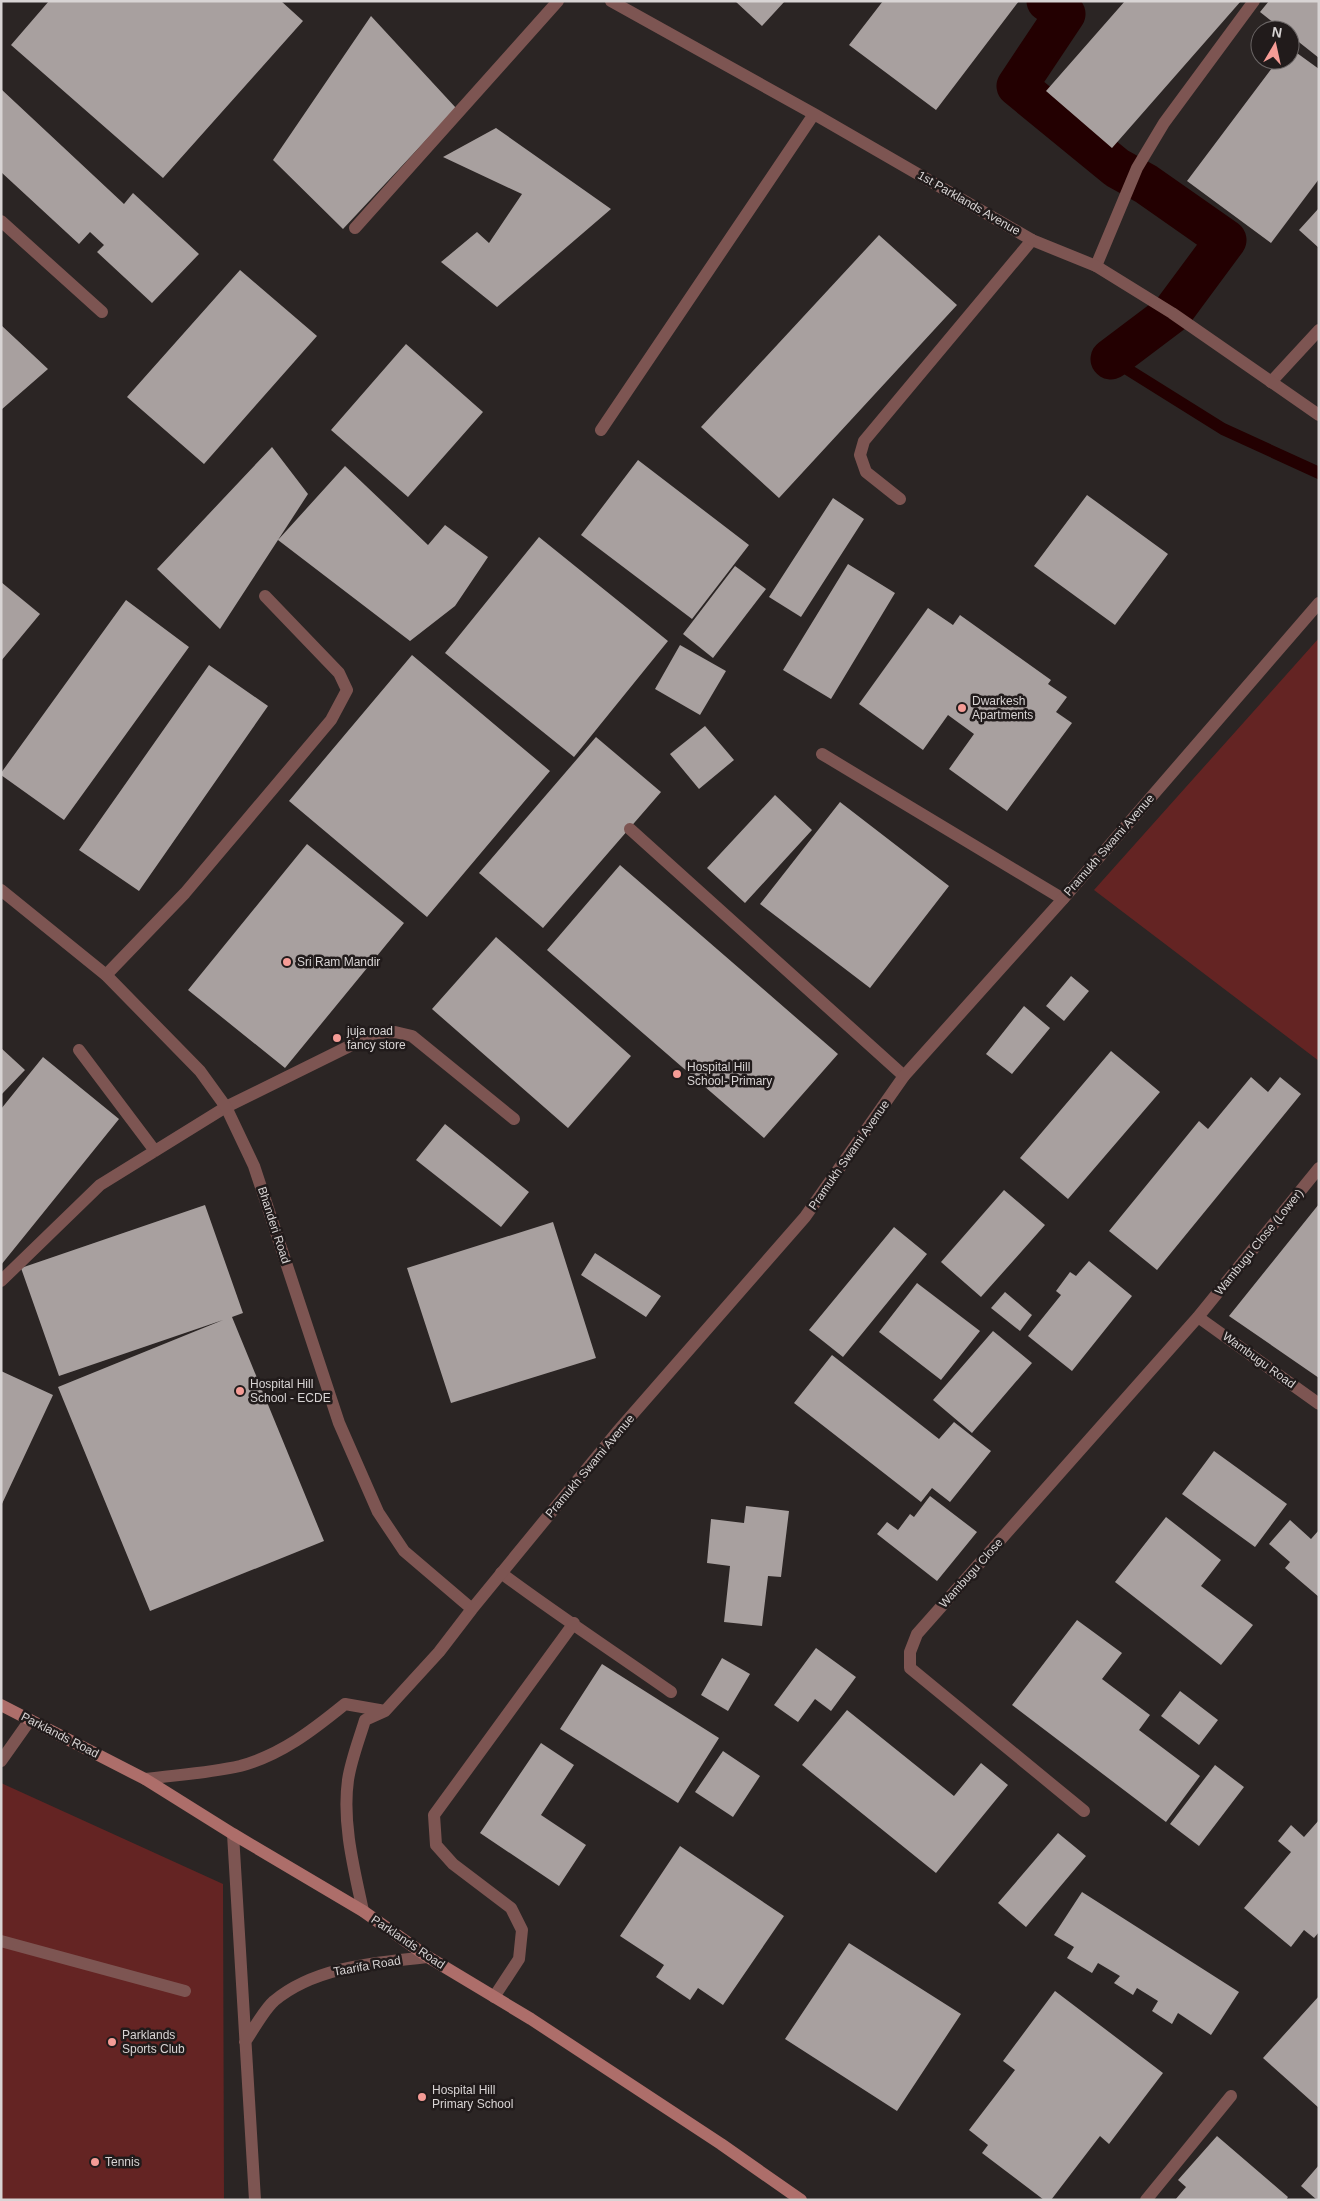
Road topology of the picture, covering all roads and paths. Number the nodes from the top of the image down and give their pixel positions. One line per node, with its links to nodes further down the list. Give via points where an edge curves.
1 (558, 1): 6 (street)
2 (611, 1): 4 (street, 1st Parklands Avenue)
3 (1254, 1): 8 (street, via 1164,123 1137,168)
4 (814, 114): 7 (street, 1st Parklands Avenue); 13 (street)
5 (1, 221): 9 (street)
6 (355, 228)
7 (1032, 240): 8 (street, 1st Parklands Avenue); 14 (street, via 864,440 860,455 866,472)
8 (1096, 266): 11 (street, 1st Parklands Avenue)
9 (102, 312)
10 (1319, 330): 11 (street)
11 (1271, 382): 12 (street, 1st Parklands Avenue)
12 (1319, 415)
13 (601, 430)
14 (900, 499)
15 (266, 596): 21 (street, via 339,673 347,690 331,720 185,893)
16 (1319, 603): 20 (street, Pramukh Swami Avenue)
17 (822, 754): 20 (street)
18 (630, 829): 23 (street)
19 (1, 890): 21 (street, Bhanderi Road)
20 (1063, 899): 23 (street, Pramukh Swami Avenue)
21 (106, 975): 24 (street, Bhanderi Road, via 200,1071)
22 (79, 1050): 26 (street)
23 (904, 1076): 31 (street, Pramukh Swami Avenue, via 805,1218 617,1432)
24 (226, 1107): 25 (street, via 376,1033 395,1032 412,1036); 26 (street); 32 (street, Bhanderi Road, via 254,1166 339,1423 378,1512 404,1551)
25 (514, 1118)
26 (155, 1151): 28 (street, via 100,1185)
27 (1319, 1168): 29 (street, Wambugu Close (Lower))
28 (1, 1281)
29 (1198, 1317): 30 (street, Wambugu Road); 40 (street, Wambugu Close, via 917,1634 910,1652 910,1668)
30 (1319, 1404)
31 (501, 1573): 32 (street, Pramukh Swami Avenue); 33 (street)
32 (472, 1609): 36 (street, Pramukh Swami Avenue, via 439,1652)
33 (574, 1624): 34 (street); 46 (street, via 434,1815 436,1845 453,1864 511,1908 522,1930 519,1959)
34 (671, 1692)
35 (1, 1705): 37 (main road, Parklands Road)
36 (385, 1711): 39 (street, via 345,1704 308,1734 268,1756 240,1766); 42 (street, Pramukh Swami Avenue, via 365,1720 348,1780 346,1814)
37 (30, 1720): 38 (street); 39 (main road, Parklands Road)
38 (1, 1760)
39 (145, 1779): 41 (main road, Parklands Road)
40 (1084, 1811)
41 (233, 1834): 42 (main road, Parklands Road); 47 (street)
42 (363, 1911): 44 (main road, Parklands Road)
43 (1, 1941): 45 (street)
44 (428, 1957): 46 (main road, Parklands Road); 47 (street, Taarifa Road, via 338,1970 301,1983 273,2002)
45 (185, 1991)
46 (494, 1997): 50 (main road, Parklands Road)
47 (245, 2042): 49 (street)
48 (1231, 2096): 51 (street)
49 (255, 2200)
50 (801, 2200)
51 (1146, 2200)

